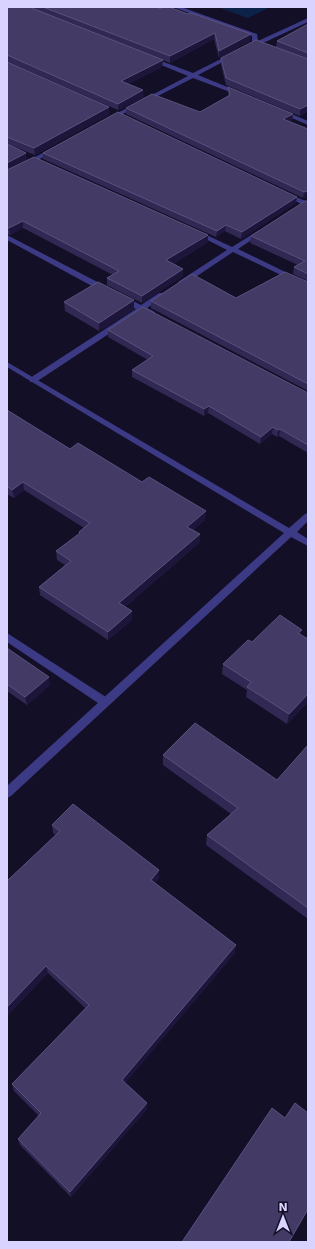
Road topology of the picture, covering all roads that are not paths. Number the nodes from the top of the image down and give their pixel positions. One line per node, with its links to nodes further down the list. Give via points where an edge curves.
1 (176, 7): 3 (street, via 255,35)
2 (308, 20): 3 (street)
3 (255, 44): 4 (street); 6 (street)
4 (268, 48)
5 (143, 56): 6 (street)
6 (195, 76): 7 (street); 10 (street)
7 (244, 96)
8 (273, 108): 13 (street)
9 (111, 111): 10 (street)
10 (118, 114): 11 (street); 12 (street)
11 (125, 118)
12 (104, 122)
13 (308, 123)
14 (62, 144): 15 (street)
15 (7, 175)
16 (275, 189): 17 (street)
17 (304, 204)
18 (265, 228): 21 (street)
19 (190, 230): 21 (street)
20 (7, 237): 23 (street)
21 (233, 249): 22 (street); 23 (street)
22 (308, 286)
23 (140, 308): 24 (street); 26 (street)
24 (162, 319)
25 (7, 364): 26 (street)
26 (33, 380): 28 (street)
27 (308, 516): 28 (street)
28 (290, 532): 29 (street); 31 (street)
29 (308, 543)
30 (7, 636): 31 (street)
31 (105, 702): 32 (street)
32 (7, 793)

